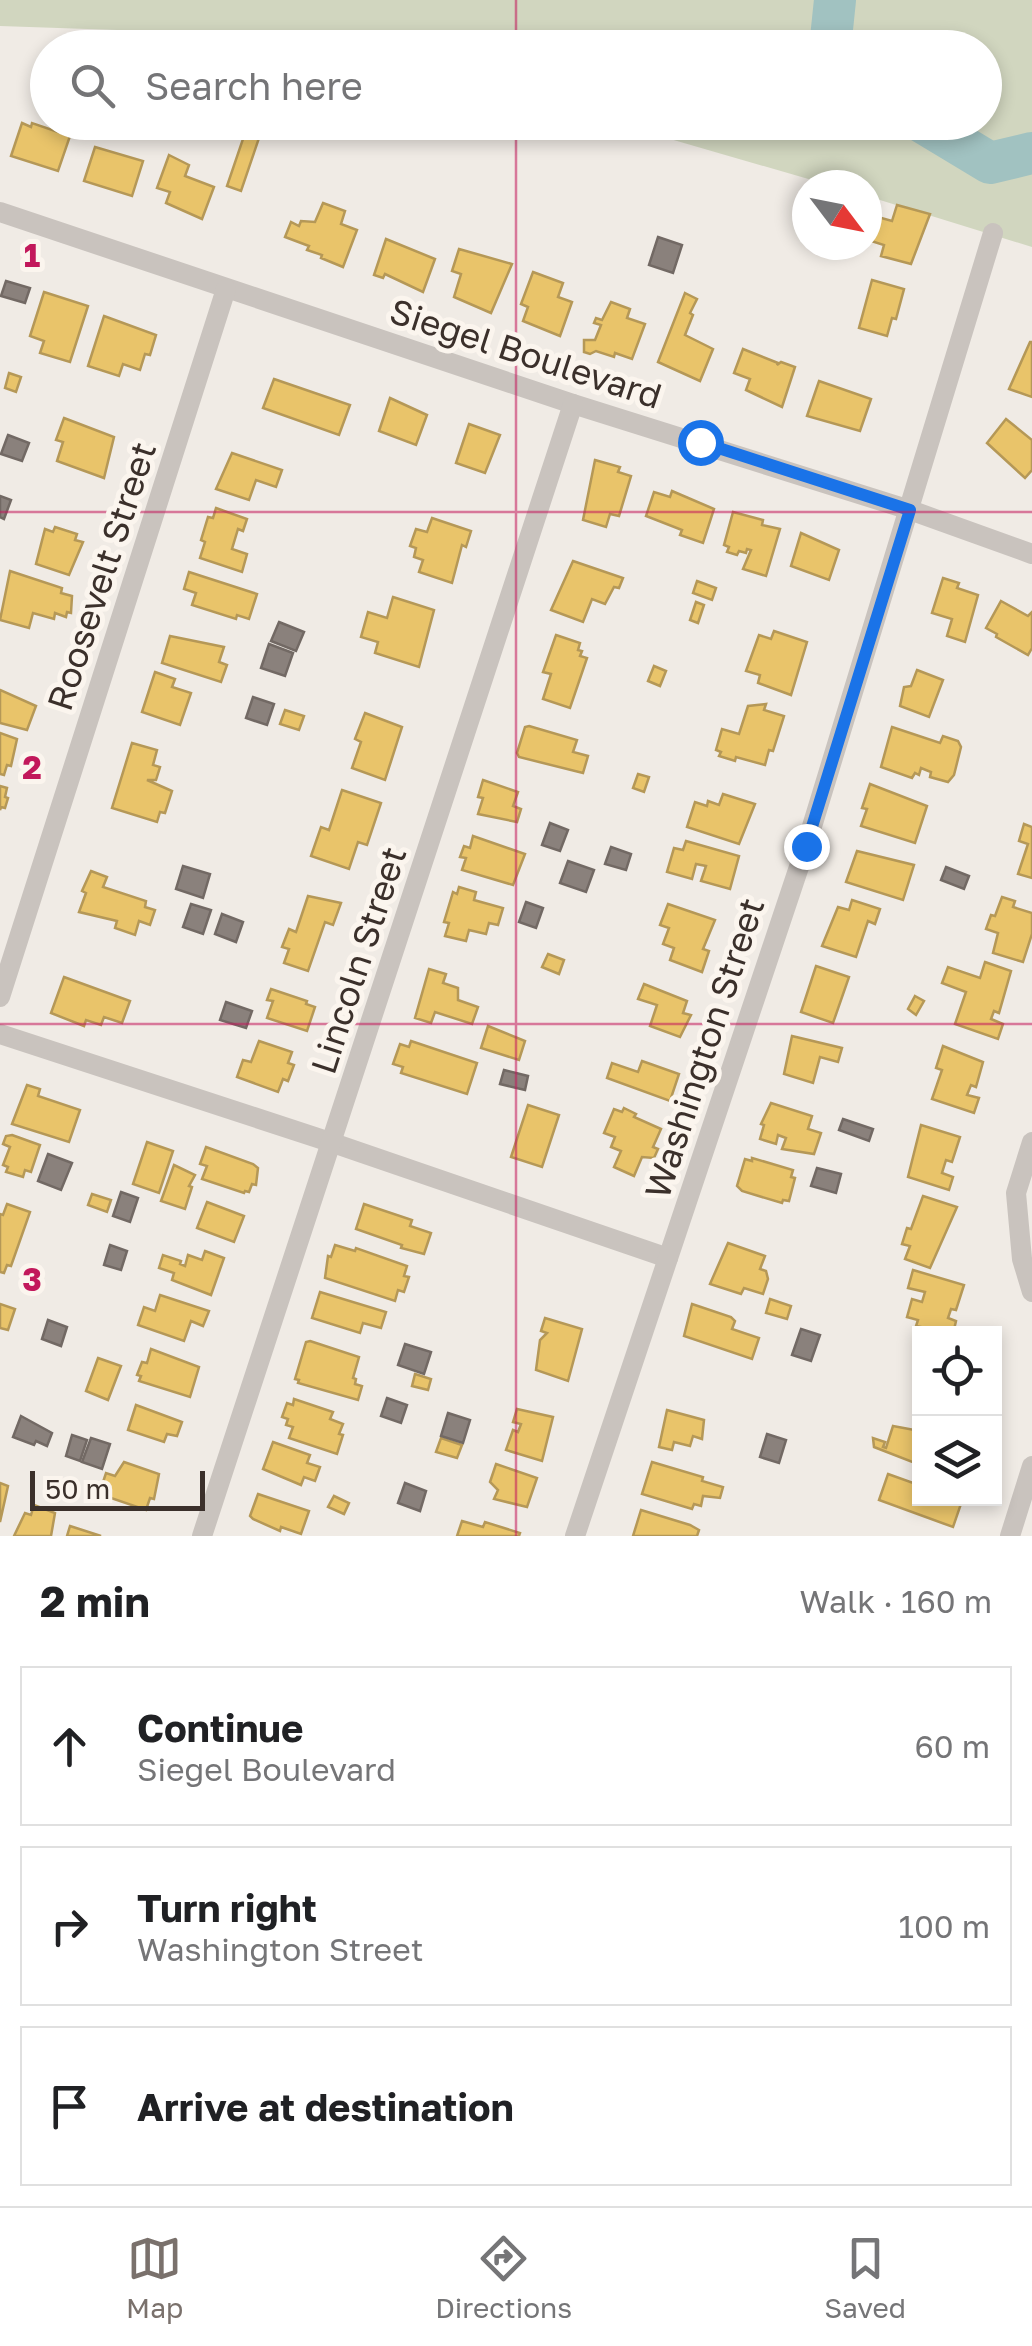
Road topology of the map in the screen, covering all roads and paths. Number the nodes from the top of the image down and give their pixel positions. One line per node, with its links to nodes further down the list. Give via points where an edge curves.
1 (0, 212): 3 (street, Siegel Boulevard)
2 (994, 233): 5 (street, Washington Street)
3 (226, 289): 4 (street, Siegel Boulevard); 7 (street, Roosevelt Street)
4 (573, 404): 5 (street, Siegel Boulevard); 9 (street, Lincoln Street)
5 (910, 510): 6 (street, Siegel Boulevard); 11 (street, Washington Street)
6 (1032, 554)
7 (0, 997)
8 (0, 1034): 9 (street)
9 (332, 1142): 11 (street); 14 (street, Lincoln Street)
10 (1032, 1142): 12 (street, via 1016,1193)
11 (668, 1258): 15 (street, Washington Street)
12 (1032, 1292)
13 (1032, 1466): 16 (street)
14 (202, 1536)
15 (575, 1536)
16 (1010, 1536)

